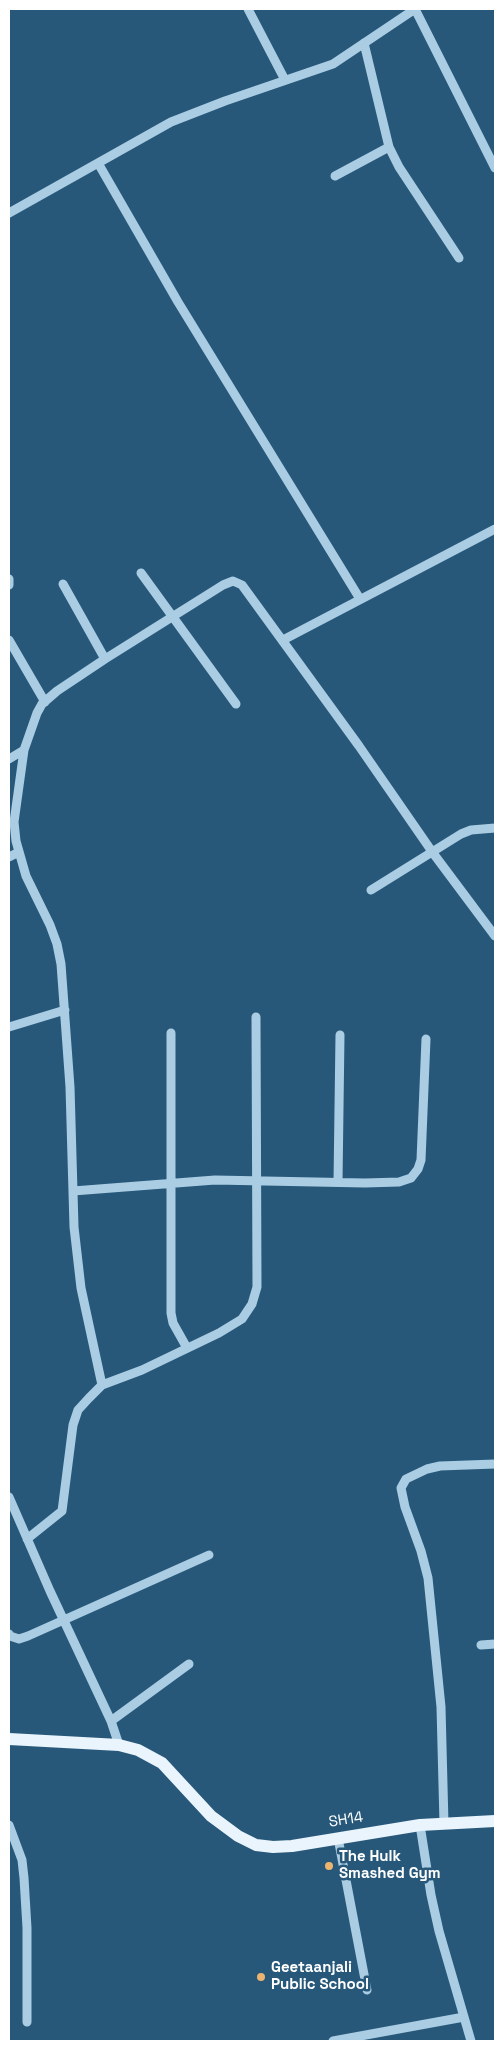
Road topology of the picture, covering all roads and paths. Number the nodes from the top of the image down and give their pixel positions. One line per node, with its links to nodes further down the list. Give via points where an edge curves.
1 (248, 9): 4 (street)
2 (415, 9): 3 (street); 7 (street)
3 (364, 43): 4 (street, via 332,64); 5 (street)
4 (285, 80): 6 (street, via 171,122)
5 (390, 147): 8 (street); 10 (street, via 399,167)
6 (98, 163): 9 (street); 16 (street, via 178,302)
7 (495, 168)
8 (336, 176)
9 (9, 212)
10 (459, 258)
11 (495, 529): 16 (street)
12 (141, 573): 17 (street)
13 (9, 580): 15 (street)
14 (63, 584): 20 (street)
15 (9, 585)
16 (360, 599): 19 (street)
17 (172, 617): 19 (street, via 233,581 246,589); 20 (street); 22 (street)
18 (9, 640): 21 (street)
19 (283, 640): 27 (street)
20 (105, 659): 21 (street)
21 (45, 702): 23 (street, via 37,713)
22 (236, 704)
23 (24, 750): 24 (street); 26 (street, via 14,822)
24 (9, 760)
25 (495, 828): 27 (street, via 461,834)
26 (19, 852): 28 (street); 31 (street, via 26,876 58,944)
27 (433, 853): 29 (street); 30 (street)
28 (9, 857)
29 (371, 890)
30 (495, 936)
31 (65, 1010): 33 (street); 40 (street)
32 (256, 1017): 37 (street)
33 (9, 1027)
34 (171, 1033): 39 (street)
35 (340, 1035): 38 (street)
36 (426, 1039): 38 (street, via 418,1169 410,1178 399,1182)
37 (256, 1181): 38 (street); 39 (street); 41 (street, via 257,1287 252,1304 242,1319)
38 (338, 1182)
39 (171, 1184): 40 (street); 41 (street, via 171,1313)
40 (73, 1191): 42 (street, via 81,1288)
41 (187, 1348): 42 (street)
42 (102, 1386): 45 (street, via 78,1410 73,1425 62,1511)
43 (495, 1464): 56 (street, via 427,1469 406,1479 401,1488 428,1578 441,1706)
44 (9, 1497): 45 (street)
45 (27, 1539): 47 (street)
46 (209, 1555): 47 (street)
47 (64, 1622): 48 (street, via 19,1639); 52 (street)
48 (9, 1634)
49 (495, 1644): 50 (street)
50 (480, 1645)
51 (190, 1664): 52 (street)
52 (111, 1721): 54 (street)
53 (9, 1739): 54 (main road, SH14)
54 (119, 1745): 59 (main road, SH14 / SH14, via 138,1750 162,1763 211,1816 256,1845 292,1846)
55 (495, 1821): 56 (main road, SH14 / SH14)
56 (444, 1824): 57 (main road, SH14 / SH14)
57 (420, 1825): 59 (main road, SH14 / SH14); 61 (street, via 435,1913)
58 (9, 1826): 62 (street, via 22,1860 24,1878)
59 (338, 1838): 60 (street)
60 (367, 1990)
61 (464, 2017): 63 (street); 65 (street)
62 (27, 2022)
63 (375, 2037): 64 (street)
64 (333, 2041)
65 (472, 2041)

